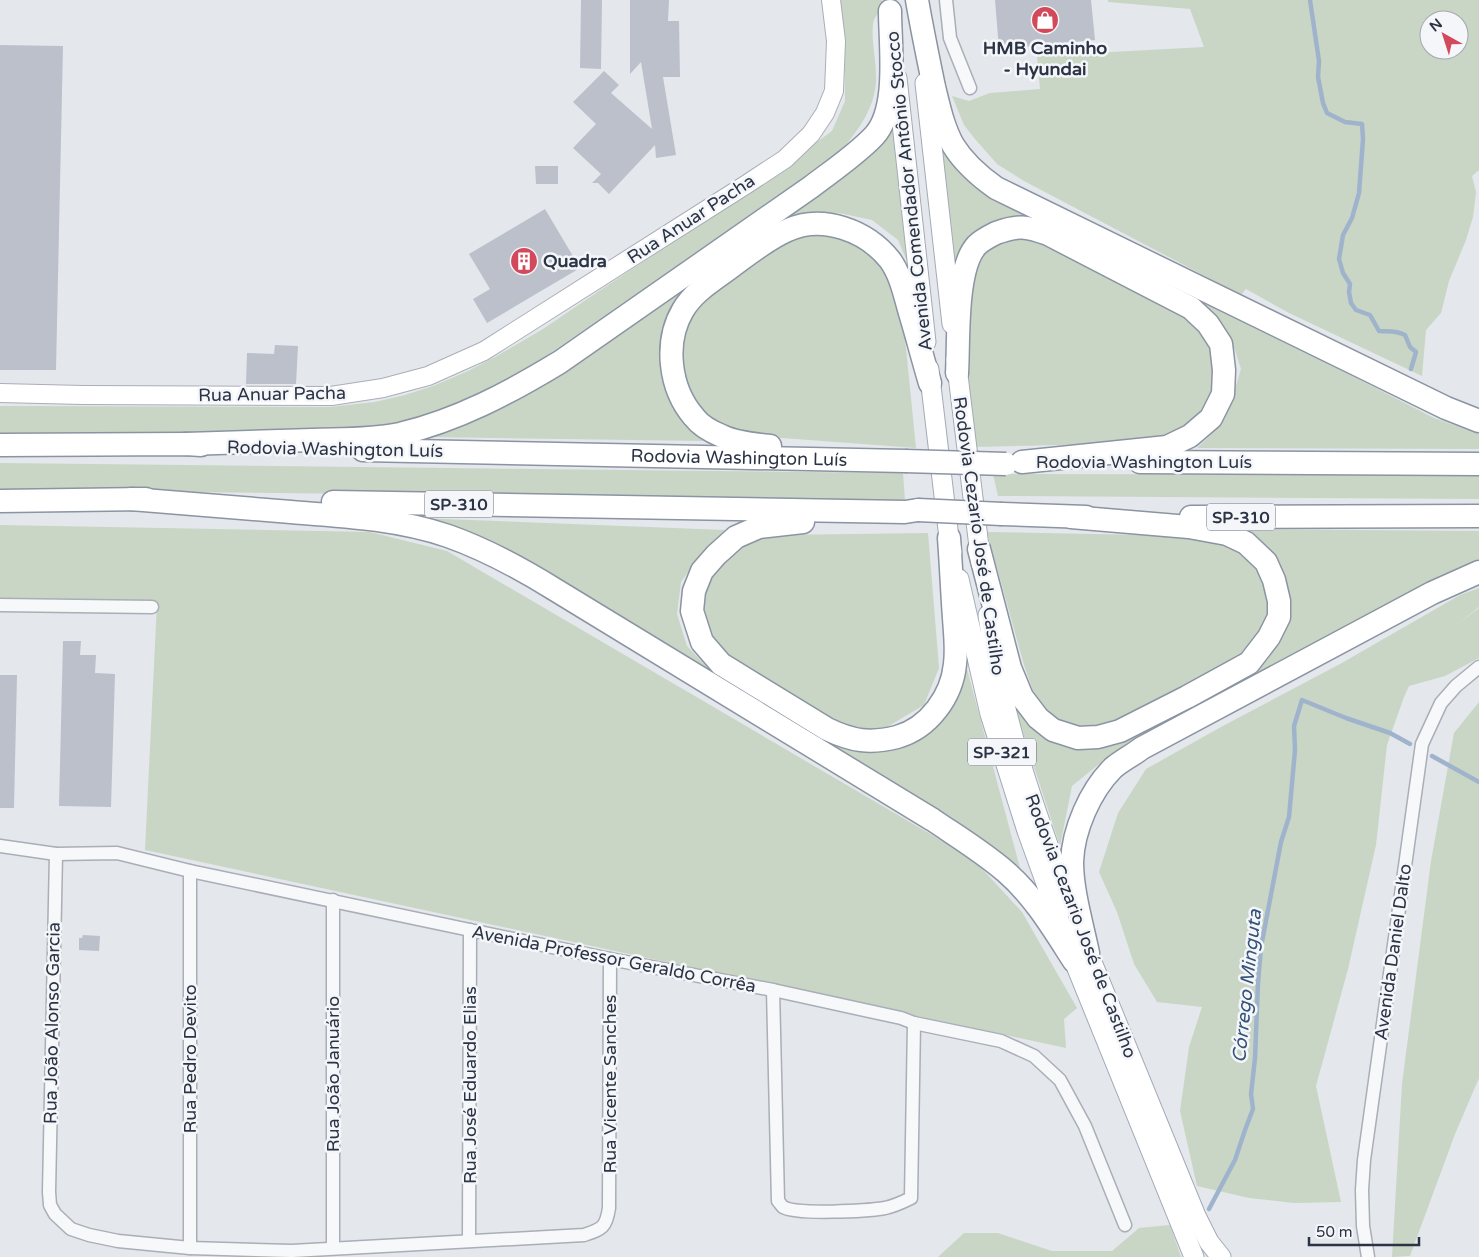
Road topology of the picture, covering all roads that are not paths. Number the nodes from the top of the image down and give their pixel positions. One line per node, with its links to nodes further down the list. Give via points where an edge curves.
1 (832, 0): 8 (street, Rua Anuar Pacha, via 836,41 834,91 811,134 785,159 484,351 428,376 383,388 331,396)
2 (916, 0): 6 (main road, Avenida Comendador Antônio Stocco); 9 (highway, via 945,127 965,162 980,177 996,188 1410,391)
3 (946, 0): 5 (street, via 950,38)
4 (889, 6): 7 (main road, Avenida Comendador Antônio Stocco); 10 (highway, via 891,86 887,112 875,134 811,188 528,382 480,406 398,434)
5 (970, 88)
6 (957, 373): 13 (highway, via 961,283 967,260 976,245 1012,227 1032,228 1048,234 1191,308 1208,324 1220,344 1223,394 1211,418 1190,436 1167,447); 21 (main road, Rodovia Cezario José de Castilho / SP-321)
7 (930, 383): 12 (highway, via 901,282 891,261 858,234 820,224 790,229 768,240 698,292 676,324 671,362 674,379 694,417 736,442); 20 (main road, Rodovia Cezario José de Castilho / SP-321)
8 (0, 393)
9 (1479, 421)
10 (186, 444): 11 (highway, Rodovia Washington Luís); 12 (highway, Rodovia Washington Luís)
11 (0, 445)
12 (860, 460): 13 (highway, Rodovia Washington Luís, bridge)
13 (1014, 463): 14 (highway, Rodovia Washington Luís)
14 (1479, 464)
15 (132, 499): 16 (highway, SP-310); 17 (highway, SP-310); 31 (highway, via 383,521 448,536 482,550 523,570 984,854 1007,873)
16 (0, 500)
17 (911, 511): 19 (highway, SP-310, bridge); 20 (highway, via 850,520 759,527 736,537 702,571 694,591 692,611 702,642 721,664 843,737 875,741 908,734 929,719 940,704 955,664)
18 (1479, 516): 19 (highway, SP-310)
19 (1070, 517): 21 (highway, via 1189,526 1227,534 1246,544 1266,562 1274,580 1279,616 1269,637 1249,663 1187,697 1120,731 1078,738 1053,730 1038,718 1022,697 1010,668)
20 (949, 538): 31 (main road, Rodovia Cezario José de Castilho / SP-321, via 990,714 1027,831)
21 (979, 549): 31 (main road, Rodovia Cezario José de Castilho / SP-321, via 1002,696)
22 (1479, 572): 31 (highway, via 1423,598 1142,748 1114,768 1092,796 1078,828 1072,861)
23 (0, 605): 24 (street)
24 (152, 607)
25 (1479, 667): 42 (street, Avenida Daniel Dalto, via 1441,702 1422,744 1364,1160 1363,1226)
26 (0, 846): 27 (street, Avenida Professor Geraldo Corrêa)
27 (56, 854): 28 (street, Avenida Professor Geraldo Corrêa, via 117,853); 38 (street, Rua João Alonso Garcia, via 50,1205 71,1229 89,1235)
28 (190, 871): 29 (street, Avenida Professor Geraldo Corrêa); 38 (street, Rua Pedro Devito)
29 (333, 900): 30 (street, Avenida Professor Geraldo Corrêa); 39 (street, Rua João Januário)
30 (470, 930): 32 (street, Avenida Professor Geraldo Corrêa); 37 (street, Rua José Eduardo Elias)
31 (1081, 957): 40 (main road, Rodovia Cezario José de Castilho / SP-321); 41 (main road, Rodovia Cezario José de Castilho / SP-321, via 1196,1216)
32 (610, 959): 33 (street, Avenida Professor Geraldo Corrêa); 35 (street, Rua Vicente Sanches)
33 (773, 990): 34 (street, Avenida Professor Geraldo Corrêa); 34 (street, via 778,1201 783,1207 801,1211 886,1208 911,1198)
34 (914, 1023): 36 (street, Avenida Professor Geraldo Corrêa, via 1001,1041 1034,1056 1060,1080 1085,1126)
35 (609, 1208): 37 (street, Rua João Alonso Garcia, via 607,1222 600,1229 584,1234)
36 (1125, 1225)
37 (469, 1241): 39 (street, Rua João Alonso Garcia)
38 (190, 1248): 39 (street, Rua João Alonso Garcia, via 292,1251)
39 (333, 1248)
40 (1194, 1257)
41 (1220, 1257)
42 (1368, 1257)

